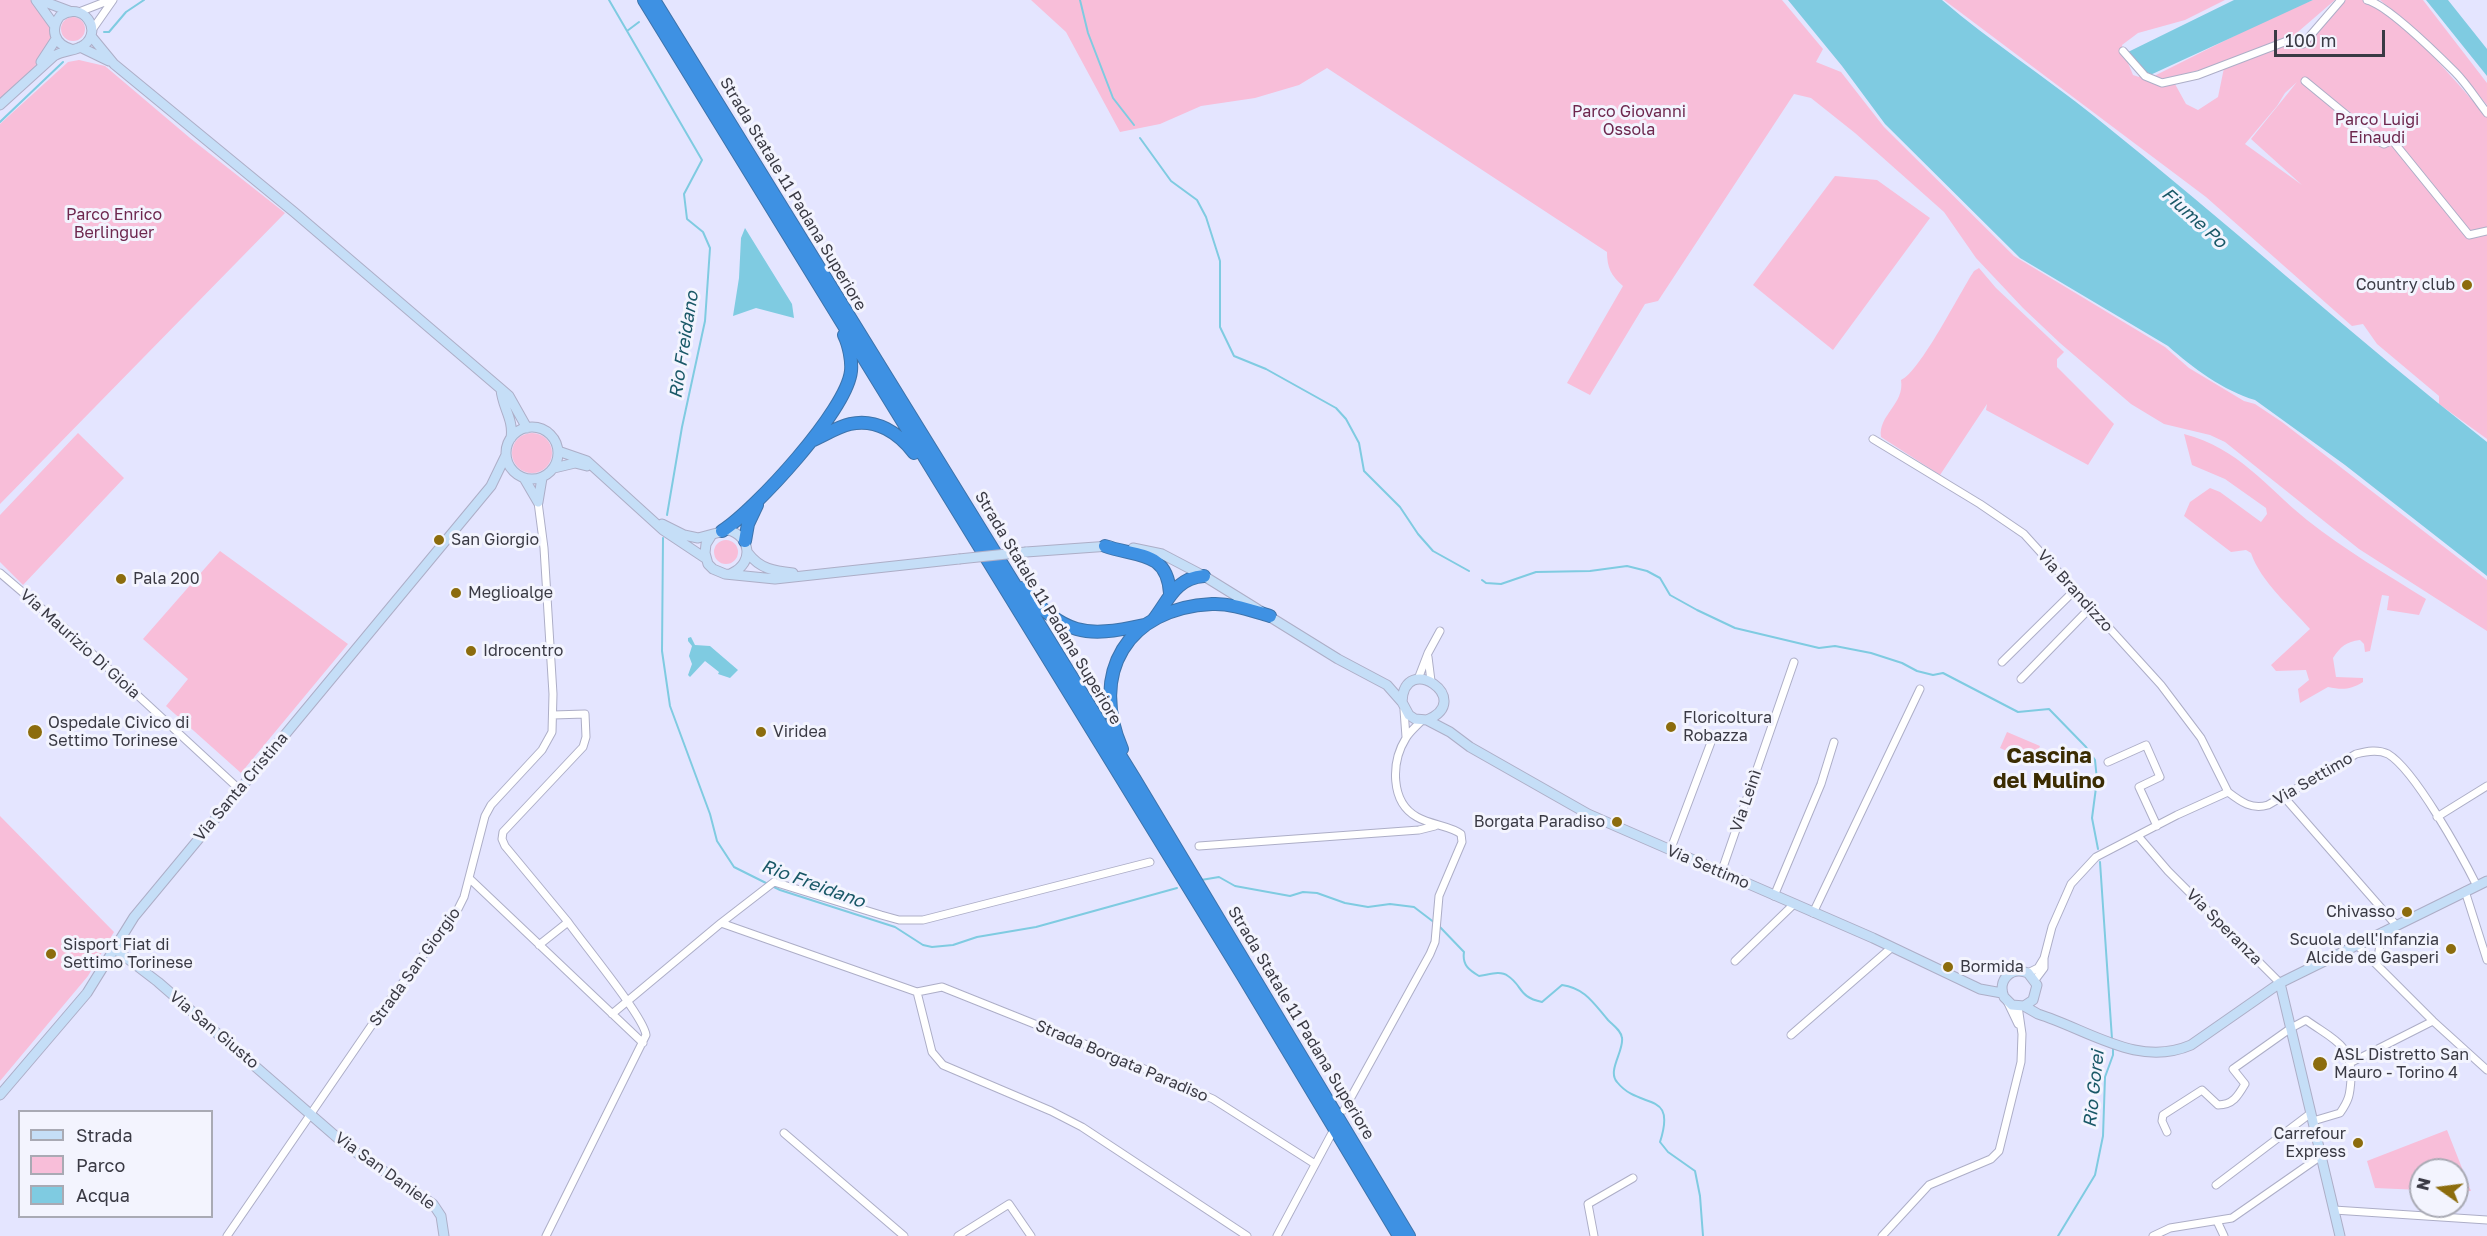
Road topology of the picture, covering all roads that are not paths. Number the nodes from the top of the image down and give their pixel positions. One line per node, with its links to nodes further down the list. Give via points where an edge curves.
1 (38, 0): 7 (street); 8 (street)
2 (112, 0): 7 (street); 9 (street)
3 (644, 0): 19 (highway, Strada Statale 11 Padana Superiore)
4 (654, 0): 40 (highway, Strada Statale 11 Padana Superiore)
5 (2341, 0): 12 (street, via 2303,44 2287,41 2189,77 2162,83 2145,76)
6 (2367, 0): 17 (street, via 2400,22 2456,73)
7 (74, 12): 8 (street, via 60,16); 9 (street, via 87,17)
8 (54, 25): 10 (street)
9 (91, 33): 11 (street); 13 (street)
10 (56, 39): 11 (street, via 65,47); 14 (street)
11 (75, 48): 13 (street); 14 (street, via 54,56)
12 (2122, 51)
13 (114, 64): 20 (street)
14 (32, 75): 16 (street)
15 (2305, 81): 18 (street, via 2378,141 2384,144 2392,140 2469,235)
16 (0, 105)
17 (2487, 113)
18 (2487, 231)
19 (827, 299): 24 (highway, via 847,342 851,372 841,400); 33 (highway, Strada Statale 11 Padana Superiore)
20 (501, 389): 21 (street); 22 (street, via 513,429)
21 (527, 428): 22 (street); 25 (street, via 540,428 550,434)
22 (511, 438): 26 (street)
23 (1873, 439): 45 (street, Via Brandizzo, via 2024,534)
24 (810, 441): 32 (highway); 33 (highway, via 851,424 882,425 905,441)
25 (558, 451): 27 (street, via 582,458); 28 (street)
26 (506, 455): 29 (street, via 509,465); 31 (street, Via Santa Cristina)
27 (592, 467): 28 (street, via 575,463); 35 (street)
28 (554, 468): 30 (street)
29 (520, 476): 30 (street); 31 (street, Via Santa Cristina); 34 (street, Strada San Giorgio)
30 (542, 477): 34 (street, Strada San Giorgio)
31 (491, 486): 71 (street, Via Santa Cristina)
32 (761, 497): 36 (highway); 38 (highway, via 748,524)
33 (951, 501): 140 (highway, Strada Statale 11 Padana Superiore)
34 (537, 502): 62 (street, Strada San Giorgio, via 544,548)
35 (652, 519): 36 (street, via 684,536 698,538); 39 (street)
36 (717, 533): 38 (street, via 735,532); 39 (street, via 706,544)
37 (1105, 546): 43 (street, bridge); 44 (street, via 1162,554); 46 (highway, via 1156,561 1167,575)
38 (746, 547): 42 (street, via 745,563); 43 (street, via 759,565)
39 (705, 558): 42 (street, via 713,569)
40 (1006, 570): 49 (highway, via 1058,621 1075,629 1111,632); 69 (highway, Strada Statale 11 Padana Superiore)
41 (0, 573): 71 (street, Via Maurizio Di Gioia)
42 (732, 573): 43 (street, via 775,579)
43 (804, 575)
44 (1204, 576): 46 (highway, via 1186,579); 48 (street)
45 (2074, 591): 47 (street, Via Brandizzo); 53 (street)
46 (1170, 593): 49 (highway)
47 (2090, 608): 55 (street); 72 (street, Via Brandizzo, via 2161,685 2201,738)
48 (1270, 616): 49 (highway, via 1213,603 1184,607); 58 (street)
49 (1150, 622): 69 (highway, via 1119,656 1108,696 1110,716)
50 (1440, 631): 51 (street)
51 (1428, 653): 54 (street); 56 (street)
52 (1794, 662): 83 (street, Via Leinì)
53 (2002, 662)
54 (1418, 679): 56 (street); 57 (street)
55 (2021, 679)
56 (1431, 681): 61 (street, via 1443,695)
57 (1409, 684): 58 (street); 60 (street, via 1404,689)
58 (1387, 685): 60 (street)
59 (1920, 689): 90 (street)
60 (1403, 706): 63 (street, via 1415,719); 65 (street)
61 (1439, 713): 63 (street); 64 (street)
62 (553, 715): 84 (street, Strada San Giorgio, via 552,732 542,750 485,816); 91 (street, via 585,714 583,747 503,832 502,840)
63 (1424, 720): 64 (street, Via Settimo); 65 (street)
64 (1450, 732): 81 (street, Via Settimo, via 1588,814)
65 (1406, 737): 74 (street, via 1395,772 1396,790 1403,804)
66 (1713, 737): 81 (street)
67 (1834, 741): 88 (street, via 1821,784)
68 (2108, 762): 77 (street, via 2146,745 2160,777 2139,787)
69 (1134, 778): 141 (highway, Strada Statale 11 Padana Superiore)
70 (2487, 786): 75 (street)
71 (239, 789): 98 (street, Via Santa Cristina, via 134,917)
72 (2228, 792): 73 (street, Via Settimo, via 2244,804 2258,808); 77 (street)
73 (2284, 797): 75 (street, Via Settimo, via 2356,754 2371,750 2389,755 2407,771); 93 (street)
74 (1418, 817): 76 (street); 78 (street)
75 (2437, 817): 86 (street, Via Settimo)
76 (1436, 826): 78 (street); 119 (street, via 1455,829 1462,842 1439,896 1437,930 1430,954)
77 (2157, 826): 79 (street)
78 (1414, 831): 80 (street)
79 (2139, 836): 102 (street, via 2096,857 2071,884 2052,927 2044,968); 103 (street, Via Speranza, via 2168,871)
80 (1199, 846)
81 (1670, 851): 83 (street, Via Settimo)
82 (1150, 862): 92 (street, via 923,920 899,920 774,882)
83 (1721, 873): 88 (street, Via Settimo)
84 (469, 878): 96 (street); 120 (street, Strada San Giorgio, via 458,909)
85 (2487, 881): 86 (street)
86 (2477, 886): 87 (street)
87 (2465, 891): 93 (street); 99 (street)
88 (1774, 896): 89 (street, Via Settimo)
89 (1794, 904): 90 (street, Via Settimo); 100 (street)
90 (1813, 913): 97 (street, Via Settimo)
91 (568, 922): 96 (street); 107 (street)
92 (721, 923): 104 (street, Strada Borgata Paradiso); 107 (street)
93 (2396, 925): 94 (street)
94 (2382, 932): 95 (street); 101 (street)
95 (2356, 944): 101 (street); 103 (street)
96 (539, 945): 109 (street)
97 (1891, 948): 105 (street, Via Settimo, via 1975,985); 114 (street)
98 (115, 949): 118 (street, Via Santa Cristina, via 87,993); 120 (street, Via San Giusto)
99 (2487, 960)
100 (1735, 961)
101 (2377, 964): 111 (street)
102 (2032, 976): 105 (street, via 2017,970 2011,972); 106 (street, via 2037,990)
103 (2280, 983): 110 (street, via 2192,1045 2175,1052 2141,1053); 112 (street)
104 (917, 992): 126 (street, Strada Borgata Paradiso, via 942,987 1128,1061 1214,1099); 138 (street, via 932,1052 943,1065 1082,1127)
105 (2004, 992): 108 (street); 113 (street)
106 (2033, 1000): 108 (street); 110 (street)
107 (627, 1002): 109 (street); 115 (street, via 645,1029)
108 (2021, 1006): 110 (street); 113 (street)
109 (612, 1014): 115 (street)
110 (2048, 1017)
111 (2433, 1021): 116 (street); 117 (street)
112 (2291, 1028): 116 (street, via 2307,1020 2347,1050); 121 (street); 122 (street, via 2233,1069 2245,1084 2236,1098 2226,1105 2218,1104 2202,1090 2163,1115)
113 (2022, 1034): 143 (street, via 2021,1062 1999,1151 1991,1159 1929,1185)
114 (1791, 1035)
115 (643, 1043): 134 (street)
116 (2352, 1062): 121 (street, via 2350,1098 2340,1113)
117 (2487, 1070)
118 (0, 1095)
119 (1344, 1110)
120 (311, 1114): 132 (street, Strada San Giorgio); 133 (street, Via San Daniele, via 348,1147 433,1204 441,1216)
121 (2312, 1117): 125 (street); 128 (street)
122 (2167, 1132)
123 (784, 1133): 135 (street)
124 (1332, 1133): 126 (street)
125 (2321, 1156): 129 (street); 131 (street, via 2232,1218)
126 (1315, 1164): 139 (street)
127 (1634, 1178): 142 (street, via 1588,1204)
128 (2216, 1185)
129 (2334, 1210): 130 (street); 146 (street)
130 (2487, 1220)
131 (2217, 1221): 144 (street, via 2170,1228); 145 (street)
132 (227, 1236)
133 (444, 1236)
134 (546, 1236)
135 (904, 1236)
136 (958, 1236): 137 (street, via 1008,1204)
137 (1031, 1236)
138 (1247, 1236)
139 (1276, 1236)
140 (1399, 1236)
141 (1409, 1236)
142 (1594, 1236)
143 (1882, 1236)
144 (2153, 1236)
145 (2224, 1236)
146 (2340, 1236)

